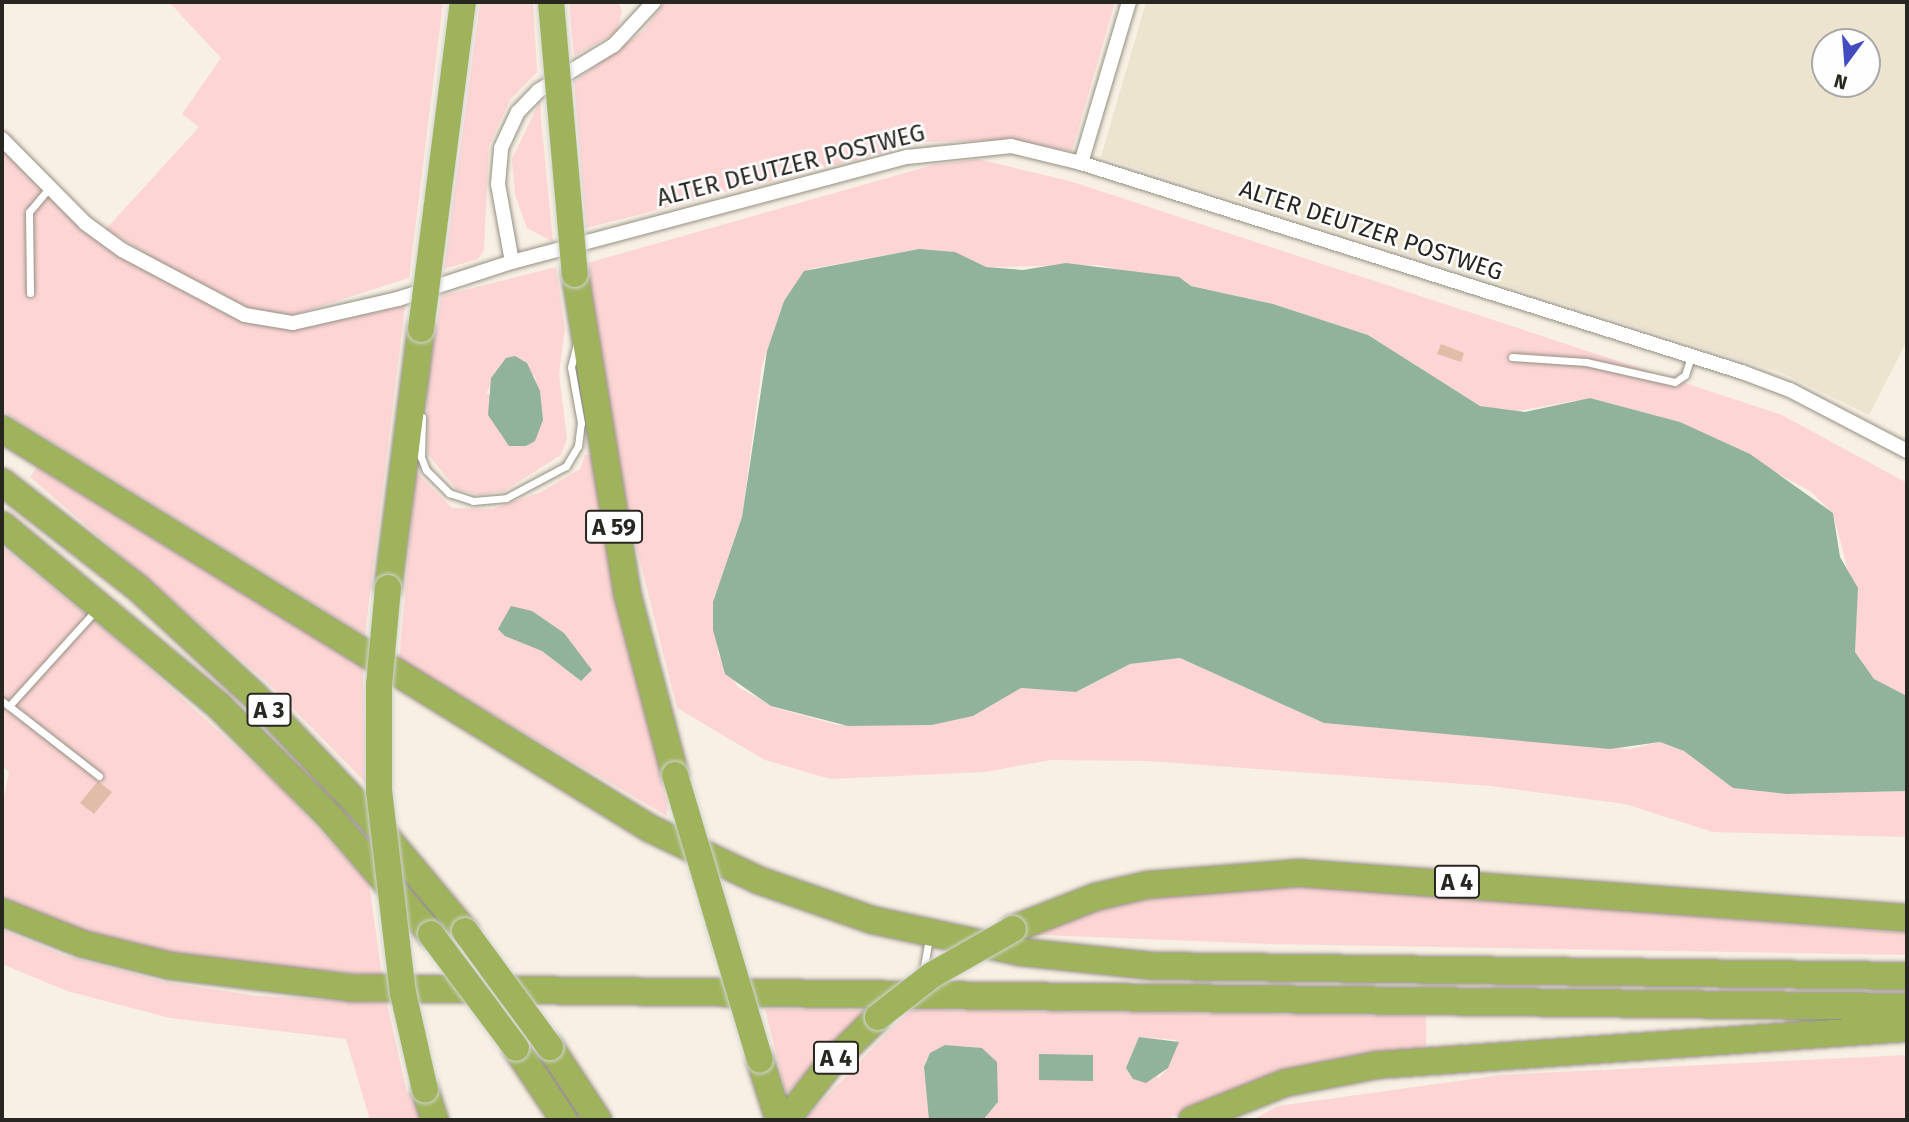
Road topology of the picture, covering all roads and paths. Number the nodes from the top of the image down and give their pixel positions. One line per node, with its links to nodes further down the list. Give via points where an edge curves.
1 (463, 2): 13 (highway, bridge)
2 (551, 2): 10 (highway, A 59, bridge)
3 (654, 2): 8 (street, via 614,45 538,91 518,112 501,148 498,184)
4 (1129, 2): 6 (street)
5 (2, 139): 7 (street, ALTER DEUTZER POSTWEG)
6 (1081, 163): 8 (street, ALTER DEUTZER POSTWEG, via 1011,146 907,157); 11 (street, ALTER DEUTZER POSTWEG)
7 (48, 188): 8 (street, ALTER DEUTZER POSTWEG, via 85,223 189,288 244,315 281,321 323,320); 9 (lane, via 29,212)
8 (512, 262)
9 (30, 293)
10 (581, 326): 13 (lane, via 571,367 581,423 578,446 566,466 506,498 473,501 449,493 426,470 421,457 423,400); 32 (highway, A 59, bridge, via 627,593 675,775)
11 (1691, 356): 12 (lane, via 1685,375 1675,382 1586,362); 15 (street, ALTER DEUTZER POSTWEG, via 1790,390)
12 (1512, 357)
13 (414, 392): 29 (highway, bridge, via 379,685 379,790 395,941)
14 (2, 429): 23 (highway, via 649,828 814,902)
15 (1907, 451)
16 (2, 482): 31 (highway, A 3, bridge, via 138,588 255,696 368,814 465,931)
17 (2, 525): 18 (highway, A 3)
18 (101, 604): 19 (lane); 30 (highway, A 3, bridge, via 275,760 431,934)
19 (5, 704): 20 (lane)
20 (99, 776)
21 (2, 912): 25 (highway, via 83,944 258,981 352,988)
22 (1907, 918): 28 (highway, A 4, bridge, via 1299,873 1147,885 1095,897 1013,929 932,975 878,1017)
23 (930, 935): 24 (highway, via 1087,962 1153,966); 25 (lane)
24 (1907, 976)
25 (919, 997): 26 (highway)
26 (1907, 1007)
27 (1907, 1028): 33 (highway, via 1377,1065 1284,1083)
28 (792, 1112)
29 (435, 1120)
30 (564, 1120)
31 (598, 1120)
32 (779, 1120)
33 (1192, 1120)

